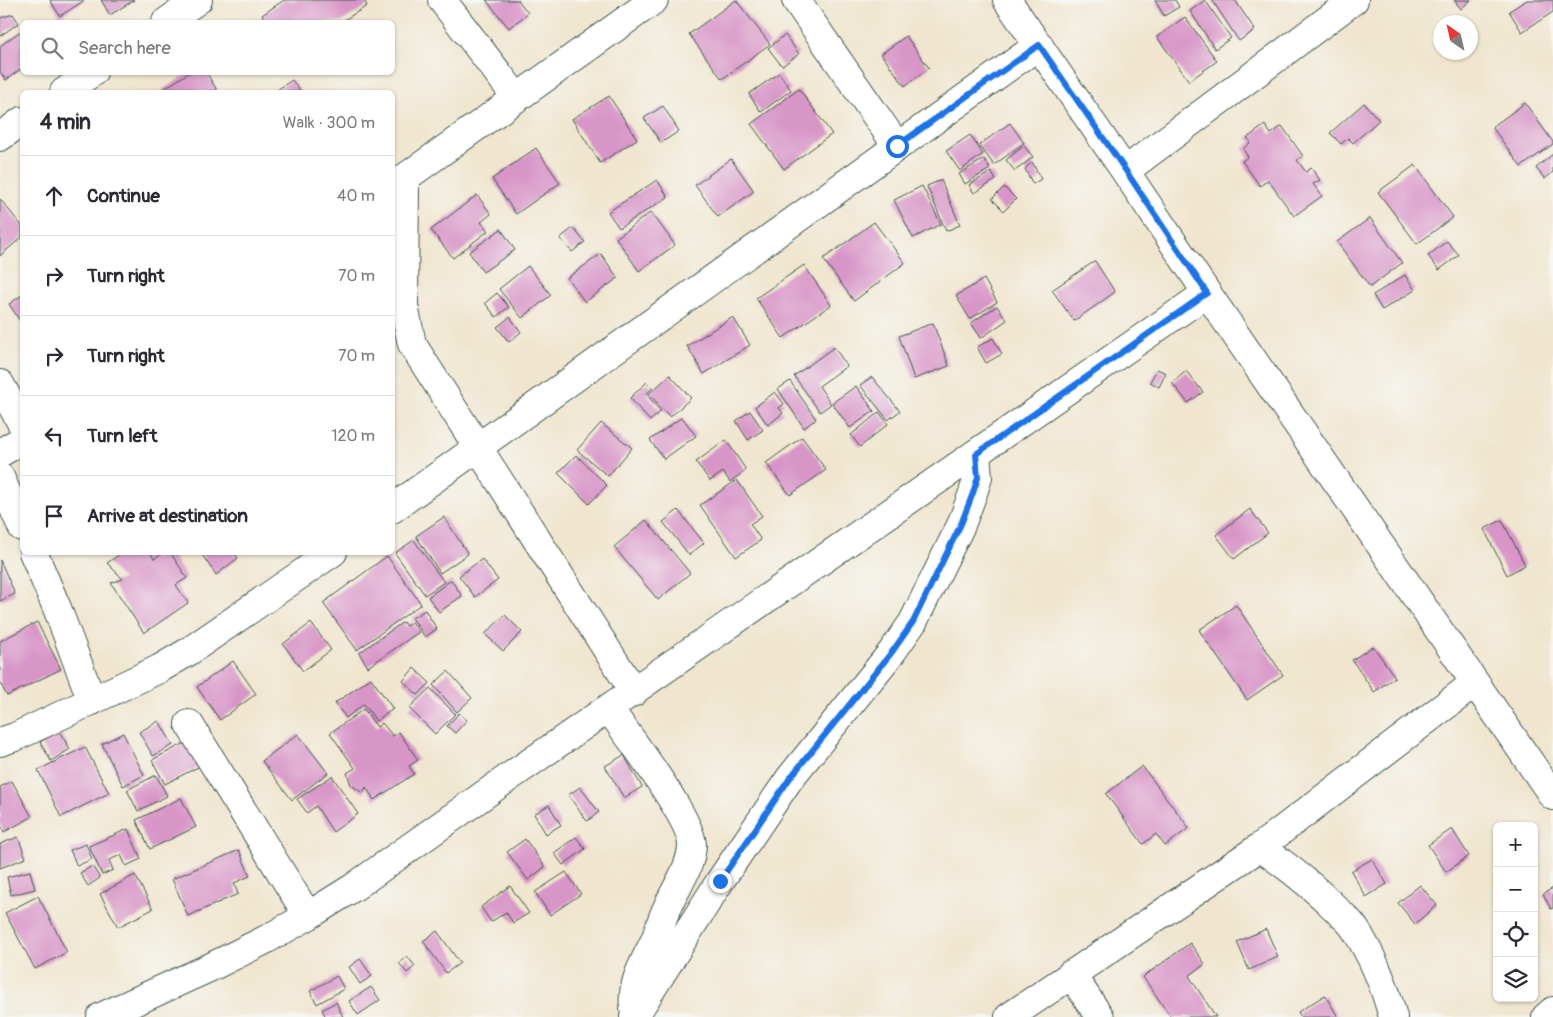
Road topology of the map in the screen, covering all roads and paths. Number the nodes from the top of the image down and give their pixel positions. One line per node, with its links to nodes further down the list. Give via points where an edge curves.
1 (198, 0): 7 (street)
2 (442, 0): 11 (street)
3 (654, 0): 11 (street)
4 (796, 0): 14 (street)
5 (1007, 0): 8 (street)
6 (1354, 0): 15 (street)
7 (169, 20)
8 (1039, 45): 14 (street); 15 (street)
9 (89, 75): 10 (street)
10 (67, 90)
11 (516, 98): 16 (street)
12 (20, 122): 13 (street)
13 (0, 137)
14 (897, 146): 22 (street)
15 (1126, 171): 17 (street)
16 (399, 183): 18 (street, via 404,306)
17 (1207, 293): 24 (street); 30 (street)
18 (402, 338): 22 (street)
19 (0, 384): 20 (street)
20 (20, 420)
21 (20, 441): 23 (street)
22 (478, 447): 26 (street); 31 (street)
23 (0, 453)
24 (976, 454): 31 (street); 41 (street, via 978,477 973,493 913,622 790,778)
25 (0, 477): 27 (street)
26 (395, 507)
27 (20, 522)
28 (34, 555): 32 (street)
29 (329, 555): 32 (street, via 188,652)
30 (1475, 683): 36 (street); 37 (street)
31 (634, 692): 33 (street)
32 (92, 701): 35 (street)
33 (609, 708): 38 (street); 41 (street, via 668,794 689,830 692,844 689,864 635,984 632,997)
34 (189, 724): 38 (street)
35 (0, 742)
36 (1553, 796)
37 (1260, 847): 39 (street); 45 (street, via 1295,872 1354,928 1370,956)
38 (308, 916): 42 (street, via 211,967)
39 (1071, 974): 43 (street); 44 (street)
40 (1553, 1012): 46 (street)
41 (634, 1016)
42 (101, 1017)
43 (1009, 1017)
44 (1100, 1017)
45 (1394, 1017)
46 (1546, 1017)

